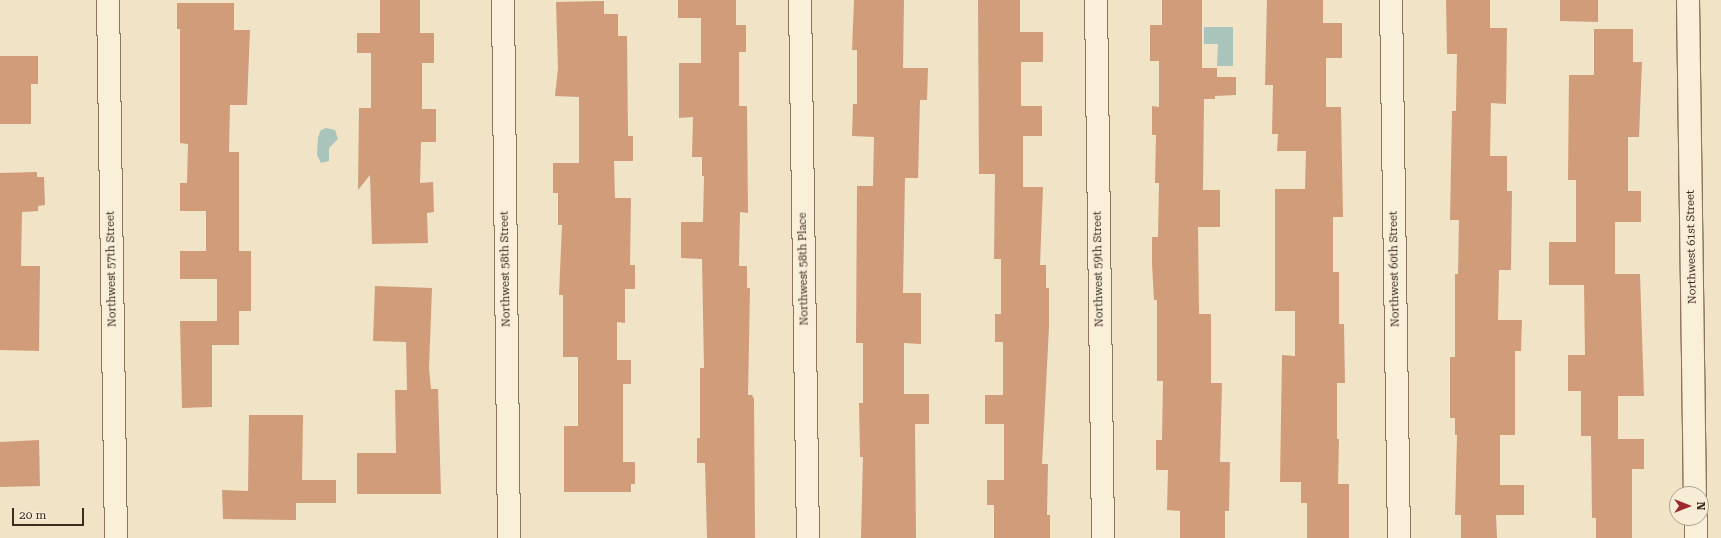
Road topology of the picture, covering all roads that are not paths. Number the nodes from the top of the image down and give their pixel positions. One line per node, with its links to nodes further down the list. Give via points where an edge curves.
1 (108, 0): 9 (street, Northwest 57th Street)
2 (504, 0): 10 (street, Northwest 58th Street)
3 (800, 0): 11 (street, Northwest 58th Place)
4 (1096, 0): 12 (street, Northwest 59th Street)
5 (1391, 0): 13 (street, Northwest 60th Street)
6 (1688, 0): 7 (street, Northwest 61st Street)
7 (1695, 486)
8 (1696, 526): 14 (street)
9 (116, 538)
10 (509, 538)
11 (808, 538)
12 (1103, 538)
13 (1399, 538)
14 (1696, 538)

